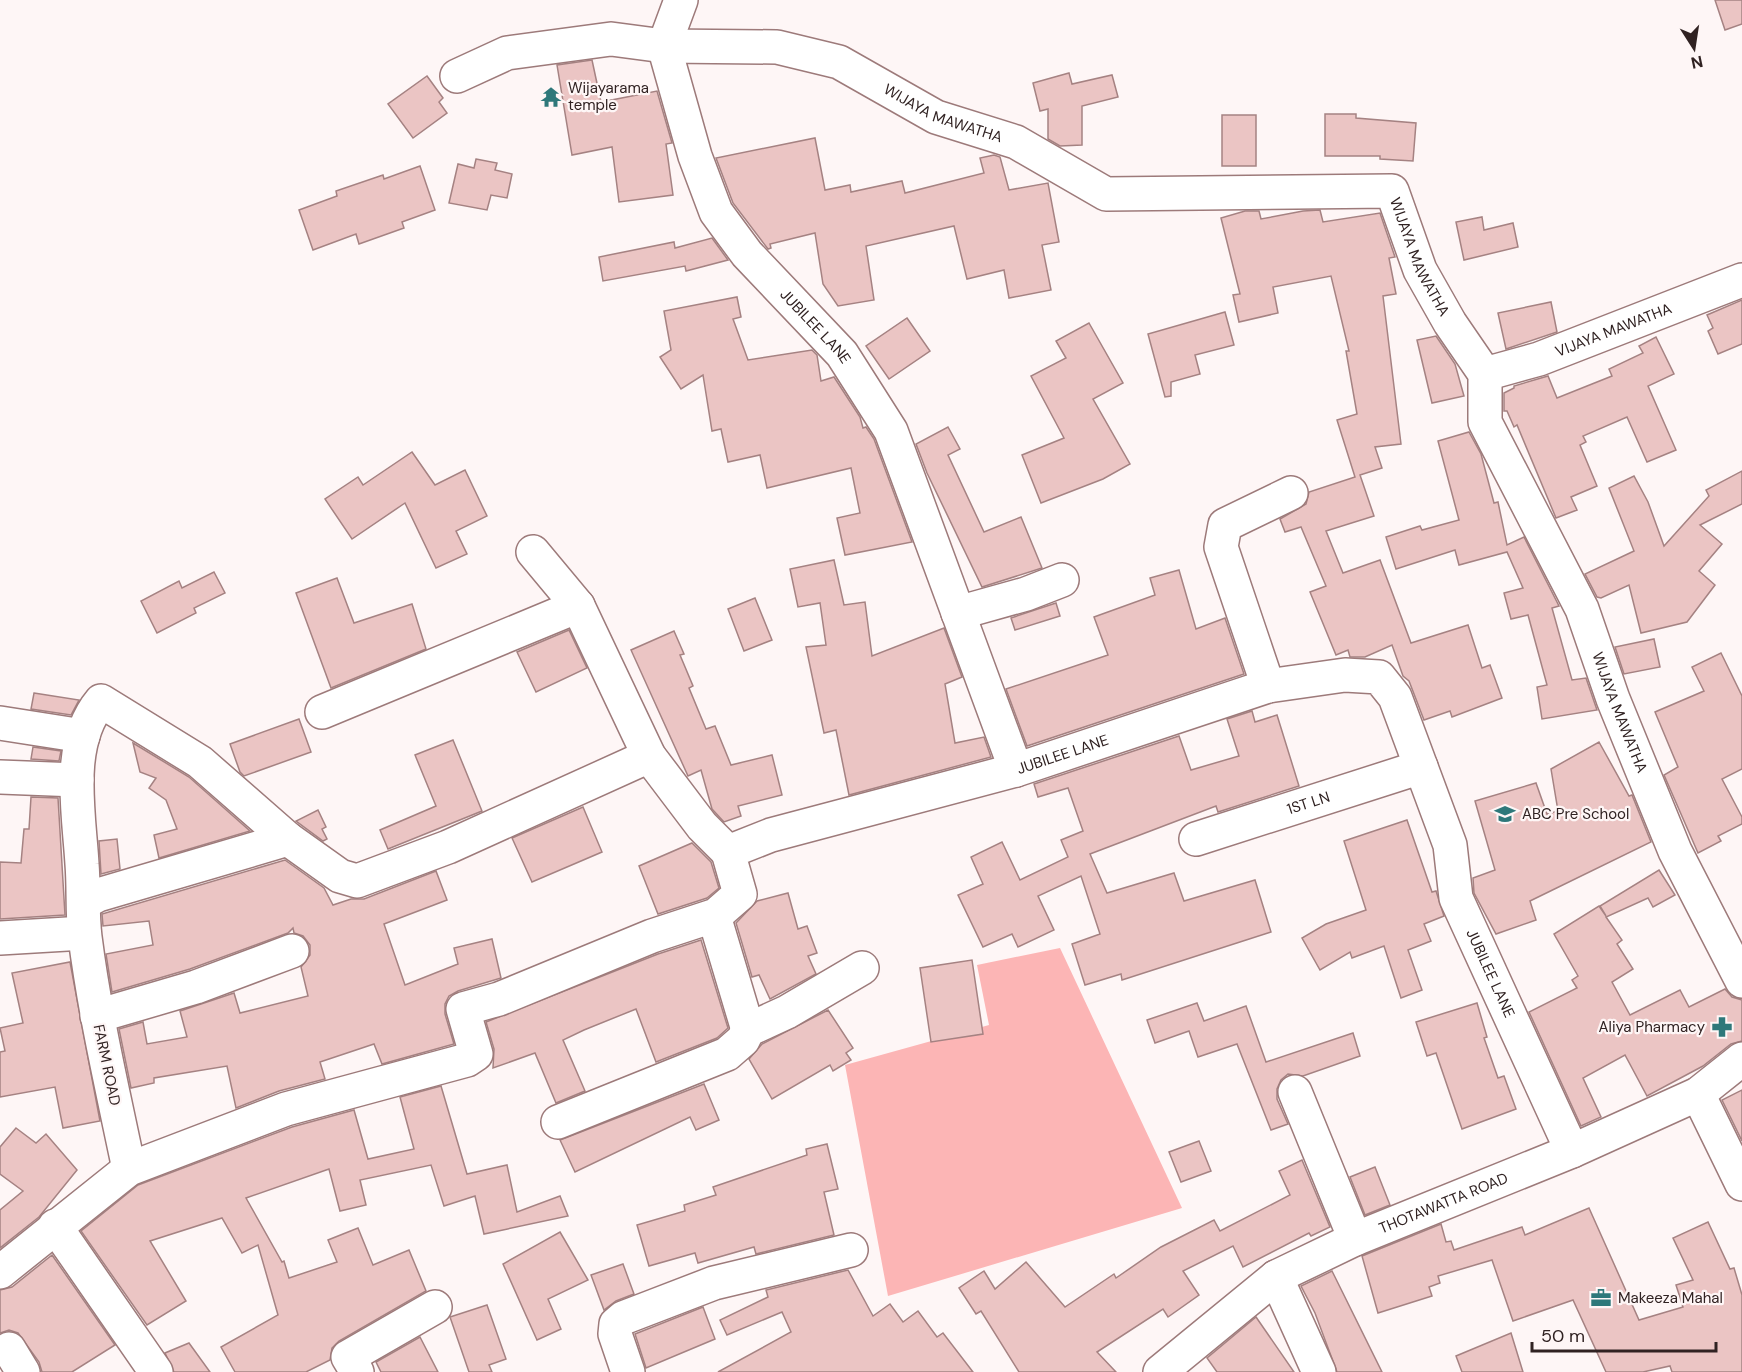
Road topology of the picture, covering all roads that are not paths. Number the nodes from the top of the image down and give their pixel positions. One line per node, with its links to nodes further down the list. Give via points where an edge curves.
1 (681, 0): 2 (street)
2 (664, 46): 3 (street, via 611,39 507,53); 5 (street, WIJAYA MAWATHA, via 777,47 839,62 936,117 1016,142 1106,194 1392,191 1420,270); 10 (street, JUBILEE LANE, via 695,156 716,212 747,254 842,354 891,431)
3 (458, 76)
4 (1742, 280): 5 (street, VIJAYA MAWATHA, via 1539,359)
5 (1485, 374): 28 (street, WIJAYA MAWATHA, via 1485,422 1582,609 1613,699 1675,851)
6 (1291, 493): 11 (street, via 1225,525 1221,547)
7 (533, 552): 9 (street)
8 (1062, 580): 10 (street)
9 (579, 606): 12 (street); 15 (street)
10 (958, 613): 17 (street, JUBILEE LANE)
11 (1268, 686): 16 (street, JUBILEE LANE, via 1345,675 1379,677 1395,697); 17 (street, JUBILEE LANE)
12 (322, 712)
13 (0, 723): 14 (street)
14 (83, 736): 19 (street, FARM ROAD); 20 (street, FARM ROAD, via 88,716 101,701 109,705 200,762)
15 (649, 756): 20 (street, via 370,879 357,881 340,876); 22 (street, via 702,826)
16 (1421, 767): 21 (street, 1ST LN); 35 (street, JUBILEE LANE, via 1450,845 1456,898)
17 (1016, 770): 22 (street, via 771,835)
18 (0, 777): 19 (street)
19 (77, 780): 24 (street, FARM ROAD)
20 (288, 839): 24 (street, via 98,895)
21 (1196, 839)
22 (728, 852): 23 (street, via 740,894)
23 (714, 916): 30 (street); 36 (street, via 652,936 499,999 463,1009 476,1054 466,1060 286,1108)
24 (85, 918): 25 (street); 29 (street, FARM ROAD)
25 (0, 938)
26 (292, 951): 29 (street, via 196,987)
27 (862, 969): 30 (street)
28 (1742, 981)
29 (97, 1016): 36 (street, FARM ROAD)
30 (748, 1030): 34 (street, via 727,1054)
31 (1742, 1059): 33 (street, THOTAWATTA ROAD)
32 (1295, 1092): 39 (street)
33 (1698, 1094): 35 (street, THOTAWATTA ROAD); 37 (street)
34 (558, 1122)
35 (1572, 1151): 39 (street, THOTAWATTA ROAD)
36 (129, 1170): 38 (street)
37 (1742, 1184)
38 (55, 1226): 41 (street); 44 (street)
39 (1355, 1239): 42 (street, THOTAWATTA ROAD)
40 (851, 1250): 46 (street, via 714,1283 623,1318 616,1324 615,1334)
41 (0, 1272)
42 (1276, 1277): 47 (street, THOTAWATTA ROAD); 48 (street)
43 (435, 1307): 45 (street, via 348,1357)
44 (156, 1372)
45 (357, 1372)
46 (628, 1372)
47 (1160, 1372)
48 (1319, 1372)

